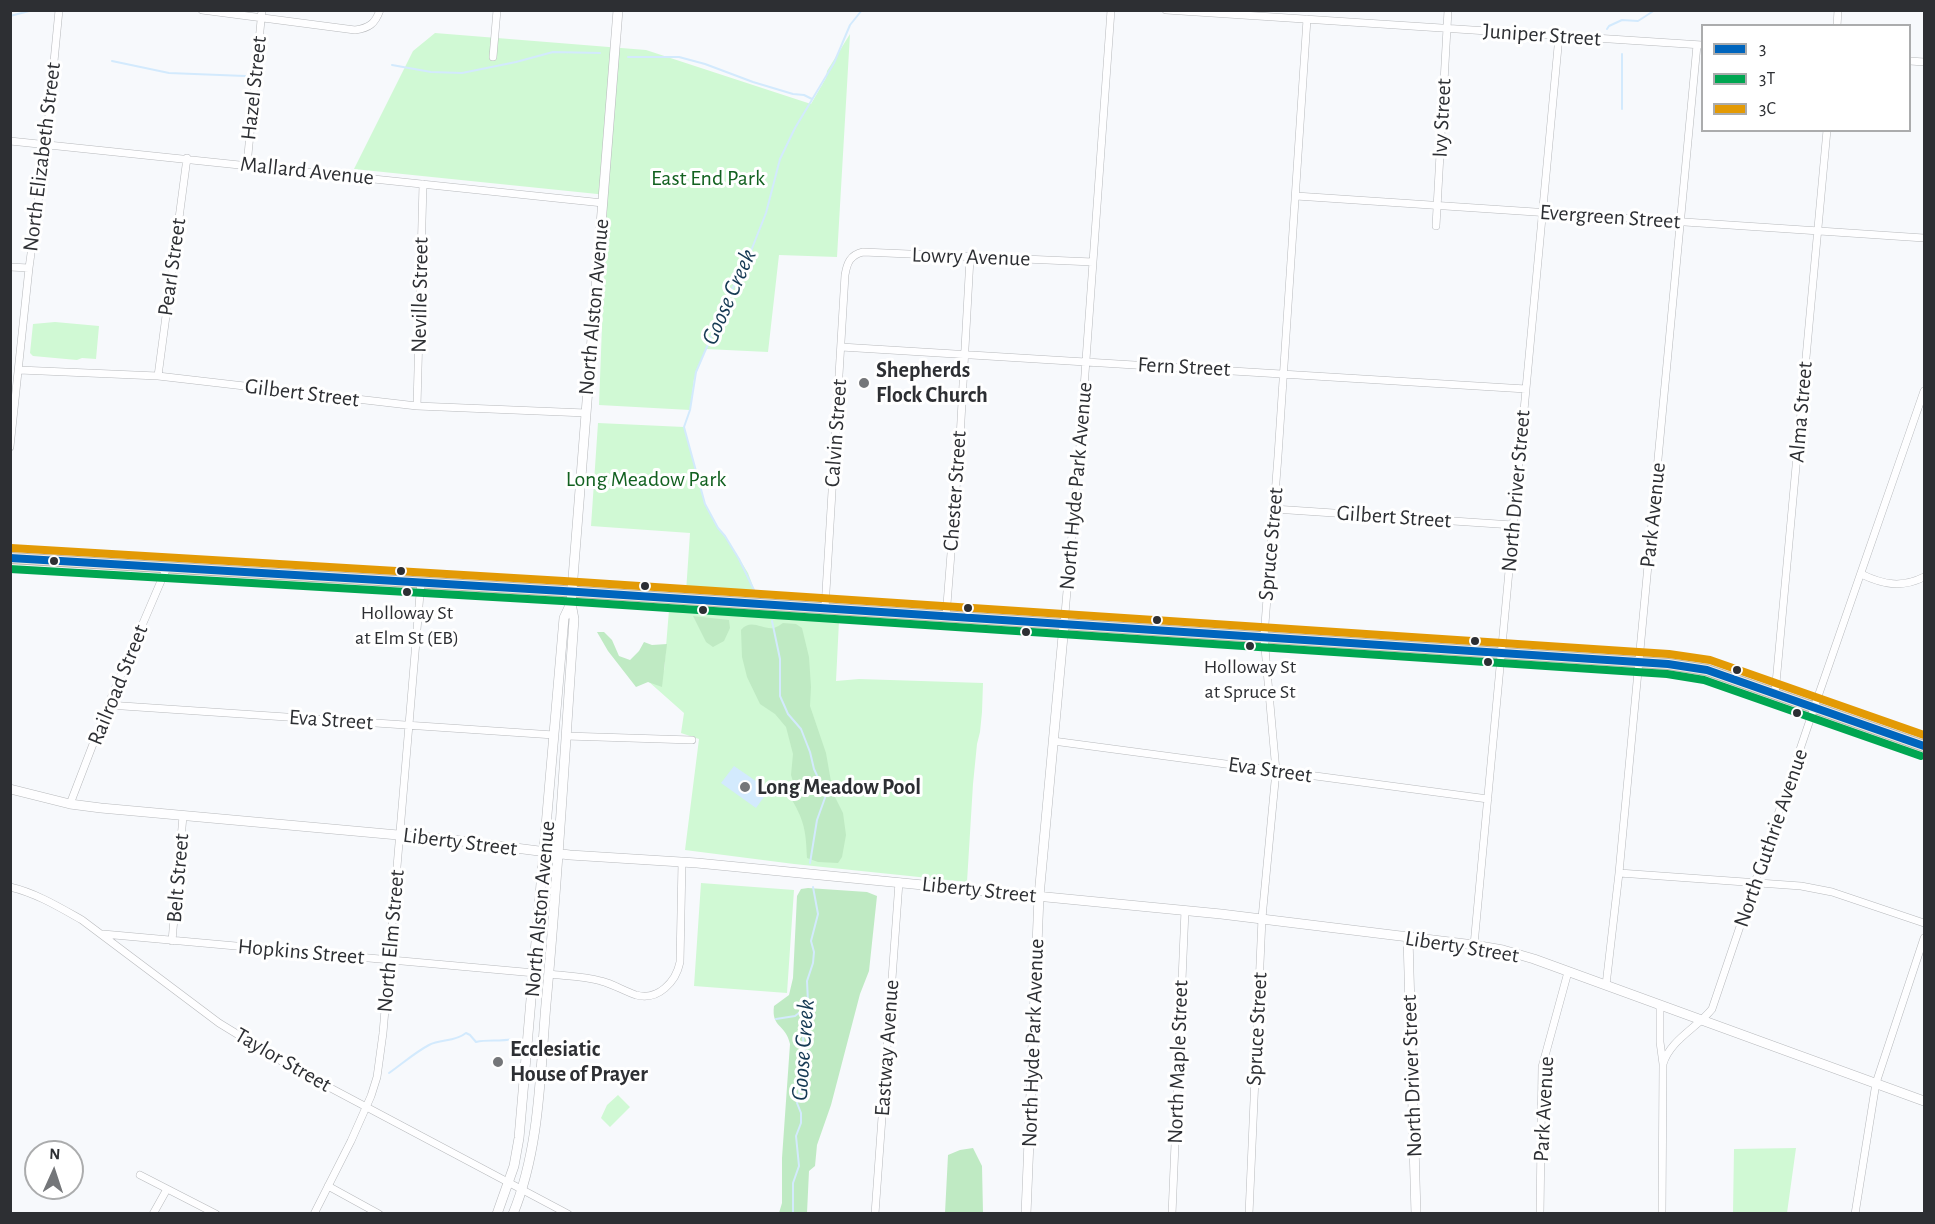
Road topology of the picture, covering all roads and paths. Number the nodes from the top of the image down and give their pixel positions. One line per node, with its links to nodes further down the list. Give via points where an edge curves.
1 (59, 10): 18 (street, North Elizabeth Street)
2 (202, 10): 10 (street)
3 (380, 10): 10 (street, via 369,27 355,30)
4 (497, 10): 15 (street)
5 (618, 10): 23 (street, North Alston Avenue)
6 (1111, 10): 32 (street, North Hyde Park Avenue)
7 (1166, 10): 9 (street, Juniper Street)
8 (1448, 10): 12 (street, Ivy Street)
9 (1225, 13): 11 (street, Juniper Street)
10 (262, 14): 20 (street, Hazel Street)
11 (1307, 19): 12 (street, Juniper Street); 22 (street, Spruce Street)
12 (1447, 28): 13 (street, Juniper Street); 24 (street, Ivy Street)
13 (1559, 36): 14 (street, Juniper Street); 25 (street, North Driver Street)
14 (1700, 45): 26 (street, Park Avenue)
15 (493, 57)
16 (1827, 132): 28 (street, Alma Street)
17 (10, 141): 18 (street, Mallard Avenue)
18 (46, 144): 19 (street, Mallard Avenue); 34 (street, North Elizabeth Street)
19 (187, 158): 20 (street, Mallard Avenue); 40 (street, Pearl Street)
20 (247, 165): 21 (street, Mallard Avenue)
21 (423, 184): 23 (street, Mallard Avenue); 44 (street, Neville Street)
22 (1296, 196): 24 (street, Evergreen Street); 39 (street, Spruce Street)
23 (603, 203): 45 (street, North Alston Avenue)
24 (1437, 206): 25 (street, Evergreen Street); 27 (street, Ivy Street)
25 (1542, 213): 26 (street, Evergreen Street); 41 (street, North Driver Street)
26 (1680, 222): 28 (street, Evergreen Street); 60 (street, Park Avenue)
27 (1436, 226)
28 (1817, 231): 29 (street, Evergreen Street); 61 (street, Alma Street)
29 (1924, 238)
30 (850, 258): 31 (street, Lowry Avenue, via 863,252); 35 (street, Calvin Street)
31 (970, 258): 32 (street, Lowry Avenue); 36 (street, Chester Street)
32 (1093, 262): 37 (street, North Hyde Park Avenue)
33 (10, 267): 34 (street)
34 (29, 268): 38 (street, North Elizabeth Street)
35 (842, 347): 36 (street, Fern Street); 55 (street, Calvin Street)
36 (964, 354): 37 (street, Fern Street); 56 (street, Chester Street)
37 (1086, 361): 39 (street, Fern Street); 57 (street, North Hyde Park Avenue)
38 (19, 370): 40 (street, Gilbert Street); 43 (street, North Elizabeth Street)
39 (1284, 373): 41 (street, Fern Street); 47 (street, Spruce Street)
40 (158, 376): 44 (street, Gilbert Street)
41 (1526, 389): 48 (street, North Driver Street)
42 (1924, 391): 51 (street, North Guthrie Avenue)
43 (13, 404): 46 (street, North Elizabeth Street)
44 (417, 406): 45 (street, Gilbert Street)
45 (586, 413): 54 (street, North Alston Avenue)
46 (10, 447)
47 (1274, 509): 48 (street, Gilbert Street); 58 (street, Spruce Street)
48 (1513, 525): 59 (street, North Driver Street)
49 (10, 558): 50 (main road)
50 (167, 567): 53 (main road); 62 (street, Railroad Street)
51 (1861, 574): 52 (street, via 1898,585); 63 (street, North Guthrie Avenue)
52 (1924, 577)
53 (421, 582): 54 (main road); 64 (street, North Elm Street)
54 (571, 597): 55 (main road); 65 (street, North Alston Avenue, via 564,618); 66 (street, North Alston Avenue, via 574,619)
55 (825, 608): 56 (main road)
56 (946, 617): 57 (main road)
57 (1064, 625): 58 (main road); 68 (street, North Hyde Park Avenue)
58 (1264, 638): 59 (main road); 70 (street, Spruce Street)
59 (1501, 653): 60 (main road); 72 (street, North Driver Street)
60 (1638, 662): 61 (main road, via 1694,667); 79 (street, Park Avenue)
61 (1775, 694): 63 (main road)
62 (108, 705): 64 (street, Eva Street); 73 (street, Railroad Street)
63 (1814, 708): 69 (main road); 81 (street, North Guthrie Avenue)
64 (409, 725): 65 (street, Eva Street); 75 (street, North Elm Street)
65 (554, 735): 76 (street, North Alston Avenue)
66 (566, 736): 67 (street); 77 (street, North Alston Avenue)
67 (692, 740)
68 (1053, 741): 70 (street, Eva Street); 83 (street, North Hyde Park Avenue)
69 (1924, 746)
70 (1276, 771): 72 (street, Eva Street); 85 (street, Spruce Street)
71 (10, 789): 73 (street, Liberty Street)
72 (1488, 799): 91 (street, North Driver Street)
73 (70, 804): 74 (street, Liberty Street)
74 (183, 816): 75 (street, Liberty Street); 90 (street, Belt Street)
75 (400, 835): 76 (street, Liberty Street); 92 (street, North Elm Street)
76 (544, 852): 77 (street, Liberty Street); 94 (street, North Alston Avenue)
77 (558, 853): 78 (street, Liberty Street); 95 (street, North Alston Avenue)
78 (682, 862): 80 (street, Liberty Street); 95 (street, via 680,962 668,987 638,996 597,980)
79 (1618, 873): 81 (street); 96 (street, Park Avenue)
80 (899, 882): 83 (street, Liberty Street); 115 (street, Eastway Avenue)
81 (1755, 883): 86 (street, via 1832,891); 98 (street, North Guthrie Avenue, via 1712,1009)
82 (10, 886): 87 (street, Taylor Street, via 59,907)
83 (1039, 896): 84 (street, Liberty Street); 116 (street, North Hyde Park Avenue)
84 (1185, 910): 85 (street, Liberty Street); 117 (street, North Maple Street)
85 (1262, 918): 88 (street, Liberty Street); 118 (street, Spruce Street)
86 (1924, 923)
87 (103, 934): 90 (street, Hopkins Street); 102 (street, Taylor Street, via 219,1023)
88 (1408, 938): 91 (street, Liberty Street); 119 (street, North Driver Street)
89 (1924, 938): 100 (street)
90 (172, 941): 92 (street, Hopkins Street)
91 (1474, 945): 93 (street, Liberty Street, via 1534,959)
92 (389, 961): 94 (street, Hopkins Street); 102 (street, North Elm Street, via 382,1047)
93 (1568, 972): 96 (street, Liberty Street); 120 (street, Park Avenue, via 1542,1067)
94 (535, 973): 104 (street, North Alston Avenue, via 519,1138)
95 (549, 974): 107 (street, North Alston Avenue, via 536,1124)
96 (1606, 985): 97 (street, Liberty Street)
97 (1660, 1005): 98 (street, Liberty Street); 99 (street)
98 (1702, 1020): 99 (street, North Guthrie Avenue, via 1671,1048); 100 (street, Liberty Street)
99 (1663, 1064): 121 (street)
100 (1876, 1083): 101 (street, Liberty Street); 122 (street)
101 (1924, 1101)
102 (367, 1107): 104 (street, Taylor Street); 105 (street, North Elm Street)
103 (140, 1174): 106 (street)
104 (509, 1183): 107 (street, Taylor Street); 112 (street, North Alston Avenue)
105 (328, 1186): 110 (street, North Elm Street); 111 (street)
106 (167, 1189): 108 (street); 109 (street)
107 (522, 1190): 113 (street, North Alston Avenue); 114 (street, Taylor Street)
108 (153, 1214)
109 (216, 1214)
110 (314, 1214)
111 (380, 1214)
112 (497, 1214)
113 (513, 1214)
114 (568, 1214)
115 (875, 1214)
116 (1026, 1214)
117 (1172, 1214)
118 (1249, 1214)
119 (1416, 1214)
120 (1540, 1214)
121 (1662, 1214)
122 (1855, 1214)

